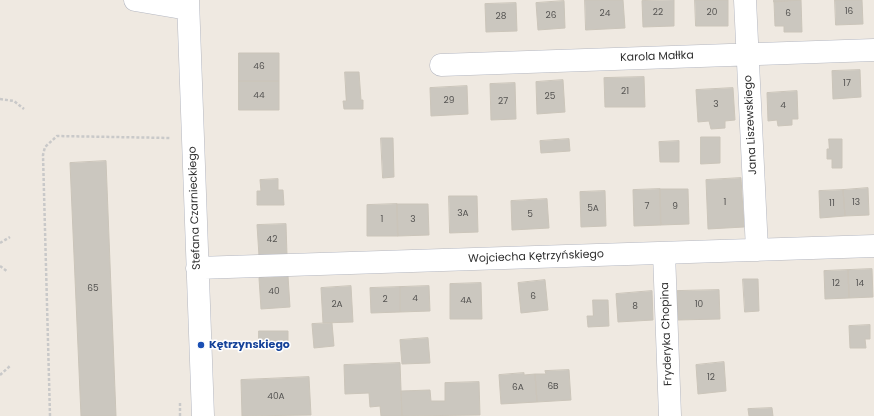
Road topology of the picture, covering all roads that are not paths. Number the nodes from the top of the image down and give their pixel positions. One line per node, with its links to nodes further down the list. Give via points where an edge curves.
1 (135, 0): 3 (street)
2 (745, 0): 5 (street, Jana Liszewskiego)
3 (188, 4): 10 (street, Stefana Czarnieckiego)
4 (874, 50): 5 (street, Karola Małłka)
5 (748, 54): 6 (street, Karola Małłka); 8 (street, Jana Liszewskiego)
6 (441, 64)
7 (874, 246): 8 (street, Wojciecha Kętrzyńskiego)
8 (757, 250): 9 (street, Wojciecha Kętrzyńskiego)
9 (664, 253): 10 (street, Wojciecha Kętrzyńskiego); 12 (street, Fryderyka Chopina)
10 (197, 268): 11 (street, Stefana Czarnieckiego)
11 (203, 416)
12 (670, 416)

